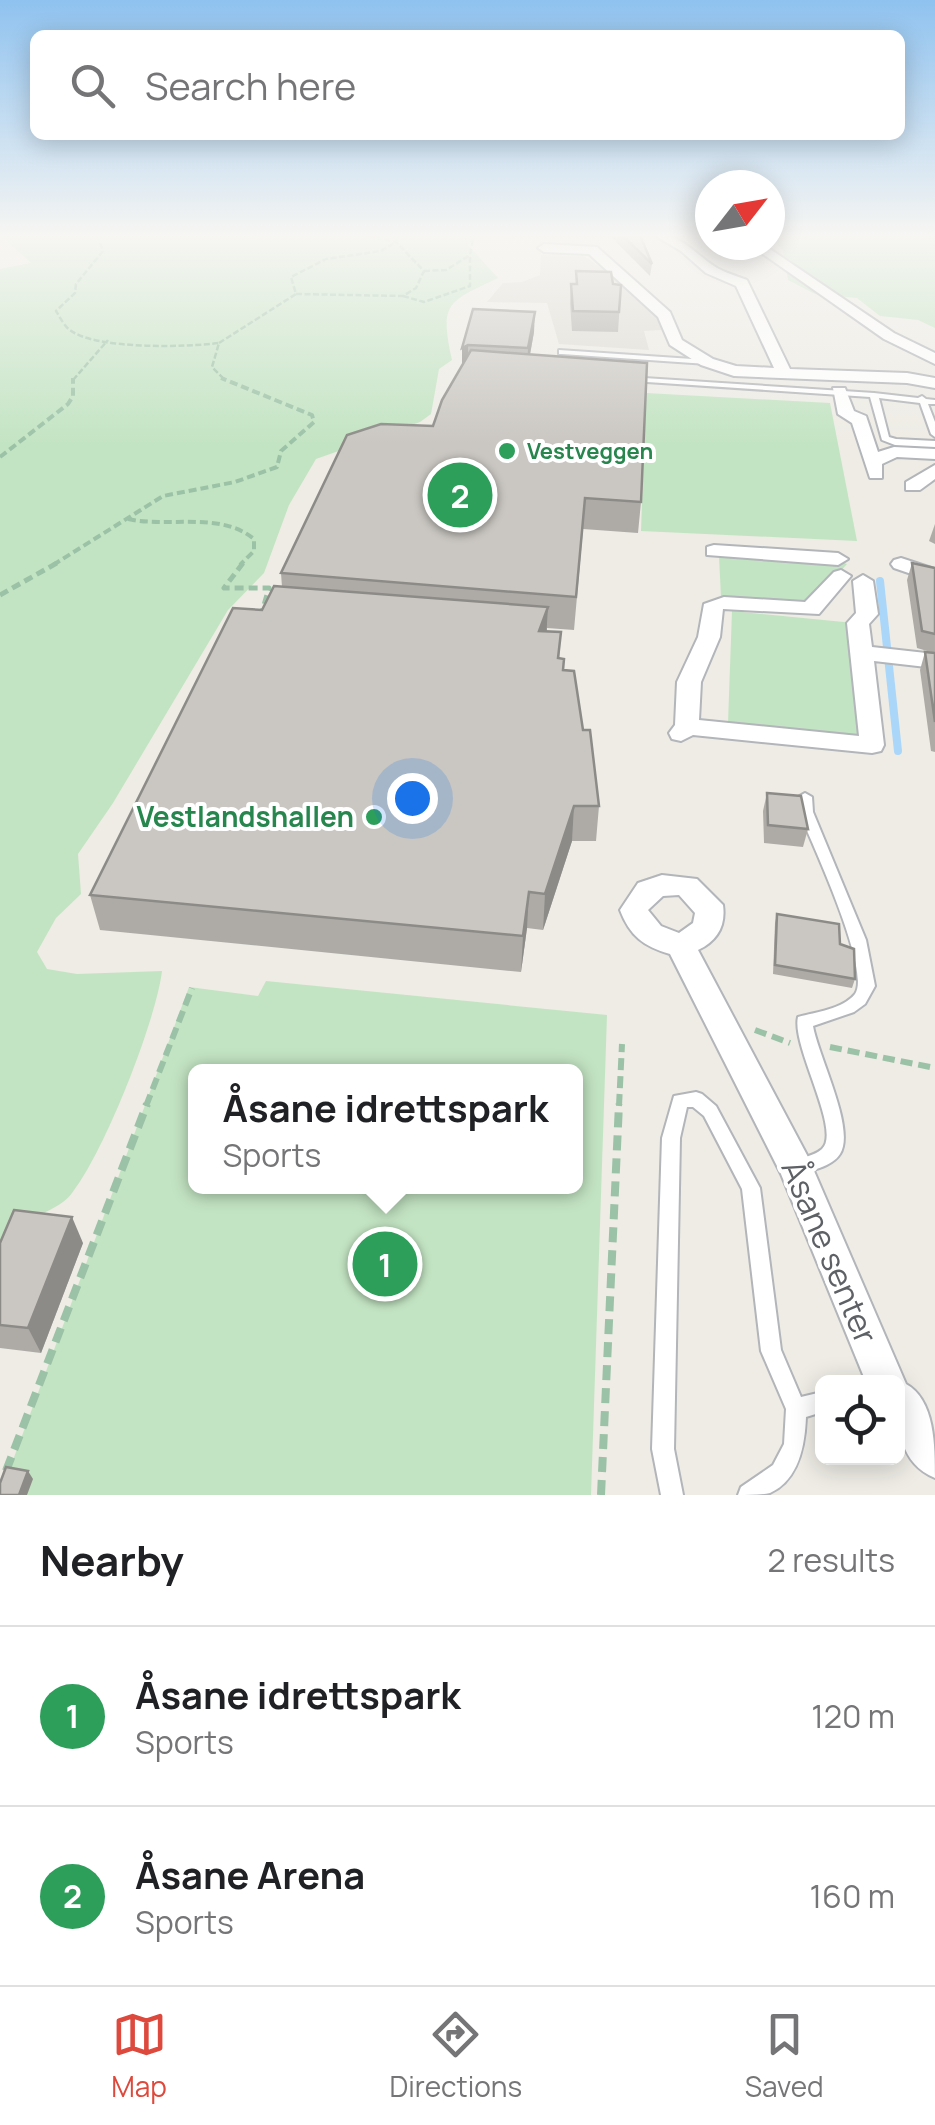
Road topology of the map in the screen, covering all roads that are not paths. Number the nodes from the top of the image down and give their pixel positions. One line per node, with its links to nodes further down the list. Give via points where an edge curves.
1 (654, 305): 6 (street, via 666,315 675,342)
2 (752, 305): 7 (street)
3 (843, 305): 5 (street)
4 (562, 352): 6 (lane)
5 (935, 359)
6 (707, 362): 7 (street)
7 (785, 375): 9 (street)
8 (611, 378): 10 (lane)
9 (935, 383)
10 (839, 391): 11 (lane); 16 (street, via 846,414 860,420 874,468 894,452)
11 (874, 395): 12 (lane); 15 (lane, via 886,438)
12 (922, 398): 13 (lane); 14 (lane)
13 (935, 402)
14 (935, 434)
15 (935, 444)
16 (935, 454)
17 (935, 470): 18 (street)
18 (913, 486)
19 (714, 551): 21 (street)
20 (901, 564): 22 (street)
21 (847, 572): 23 (street, via 867,614 858,622); 23 (street, via 812,609 718,606 689,682 684,730 872,746)
22 (935, 576)
23 (869, 654): 24 (street)
24 (935, 661)
25 (805, 797): 27 (lane, via 859,940 868,986 848,1008 804,1022 836,1144 831,1154)
26 (680, 945): 27 (street, Åsane senter)
27 (796, 1168): 28 (street, Åsane senter)
28 (883, 1375)
29 (815, 1404): 30 (lane)
30 (796, 1410): 33 (lane, via 770,1351 750,1188 710,1110 696,1099 680,1100 671,1138 663,1449); 34 (lane, via 794,1445 781,1473)
31 (905, 1411): 32 (street)
32 (935, 1458)
33 (672, 1495)
34 (748, 1495)

